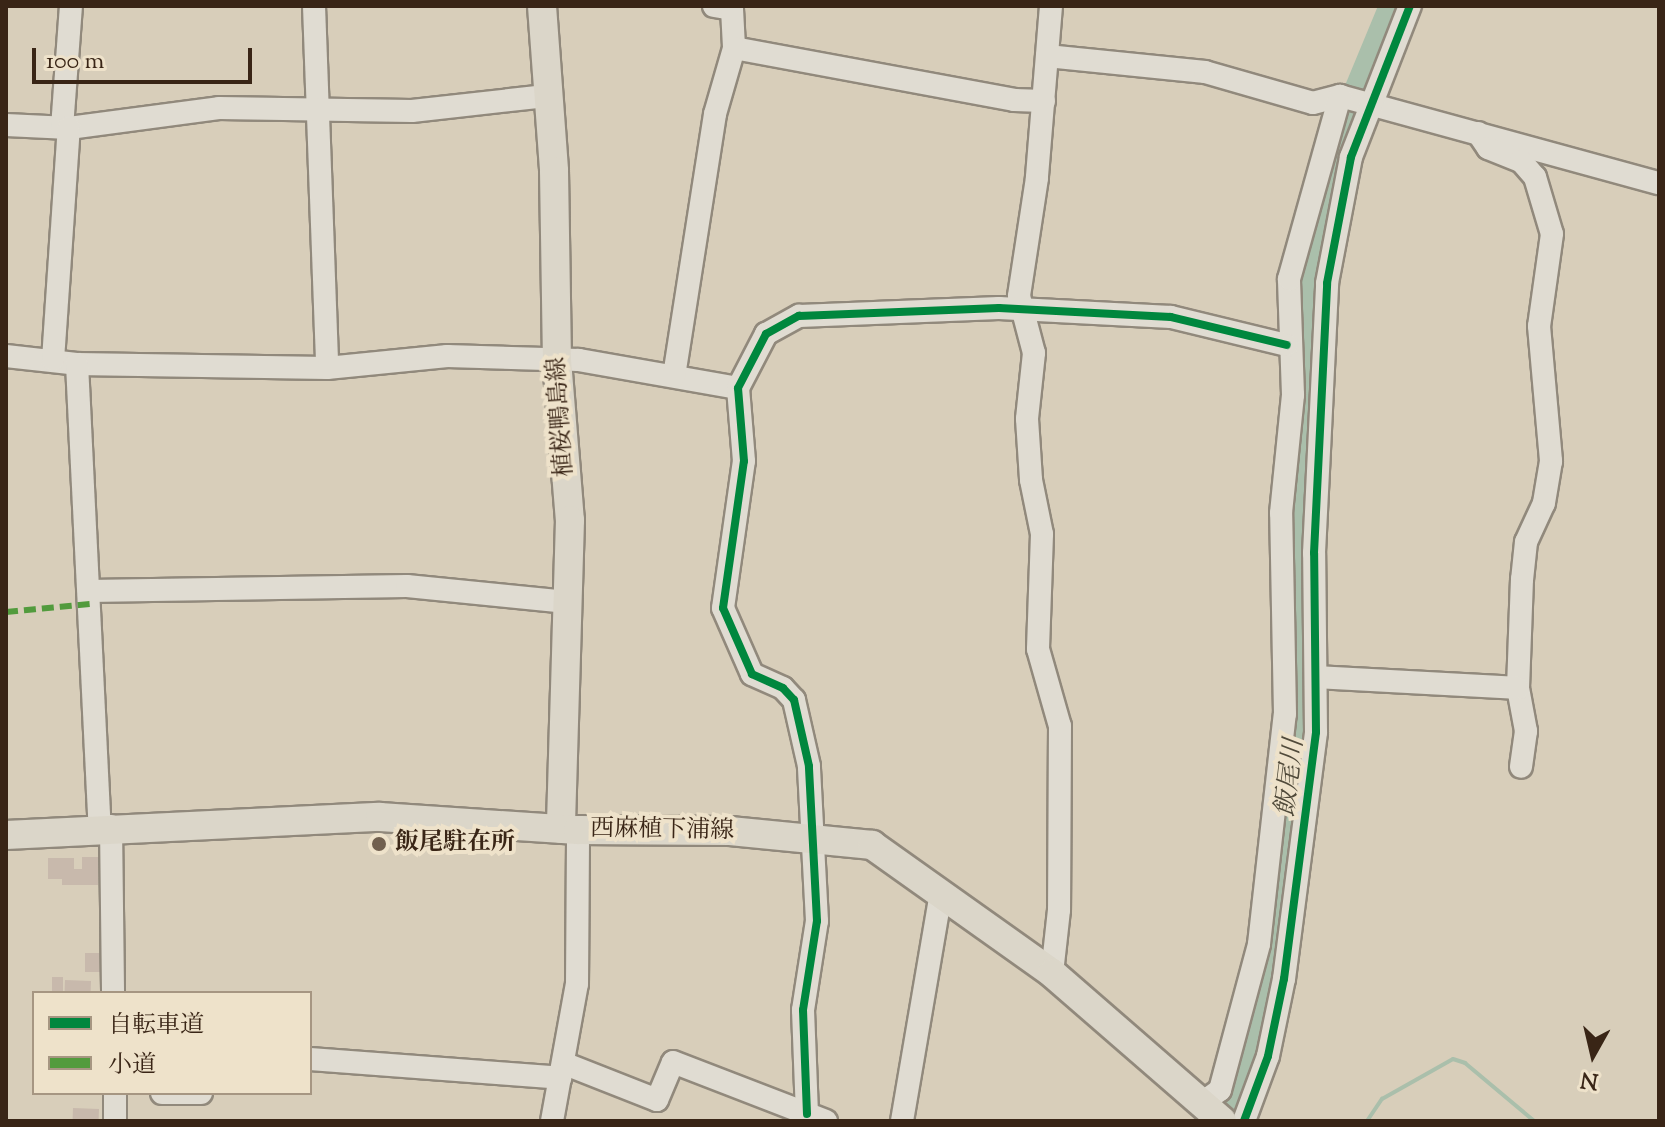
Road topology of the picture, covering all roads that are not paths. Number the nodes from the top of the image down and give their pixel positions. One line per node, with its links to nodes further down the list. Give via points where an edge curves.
1 (71, 6): 15 (street)
2 (314, 6): 13 (street)
3 (542, 6): 9 (main road, 植桜鴨島線)
4 (714, 6): 7 (street, via 732,9)
5 (1051, 6): 8 (street)
6 (1410, 6): 12 (street)
7 (734, 48): 11 (street, via 1014,100); 25 (street, via 715,114)
8 (1047, 56): 10 (street, via 1205,72 1313,103); 11 (street)
9 (546, 96): 13 (street, via 412,111); 22 (main road, 植桜鴨島線, via 554,171)
10 (1340, 96): 12 (street); 19 (street, via 1289,279)
11 (1044, 101): 18 (street)
12 (1370, 104): 16 (street); 29 (street, via 1351,157 1321,342 1323,415 1314,553)
13 (320, 112): 15 (street, via 219,108); 24 (street)
14 (6, 125): 15 (street)
15 (65, 128): 21 (street)
16 (1478, 133): 17 (street); 30 (street, via 1488,148 1521,161 1535,177 1552,234 1539,326 1551,461 1544,503 1526,542)
17 (1659, 183)
18 (1020, 311): 19 (street, via 1171,317); 26 (street, via 892,309 799,316 766,334); 37 (street, via 1034,353 1027,419 1042,534 1038,649 1060,726 1059,910)
19 (1287, 345): 42 (street, via 1293,395 1281,513 1282,761 1259,944)
20 (6, 356): 21 (street)
21 (53, 360): 23 (street)
22 (557, 360): 24 (street, via 447,356); 25 (street, via 597,361); 28 (main road, 植桜鴨島線, via 570,520)
23 (77, 364): 24 (street); 27 (street)
24 (327, 368)
25 (674, 376): 26 (street)
26 (738, 388): 35 (street, via 744,461 723,608 752,674 783,688 794,700 809,766)
27 (89, 591): 28 (street, via 407,586); 32 (street)
28 (567, 602): 33 (main road, 植桜鴨島線)
29 (1317, 677): 30 (street); 47 (street, via 1316,732 1284,979 1268,1056)
30 (1518, 688): 31 (street, via 1526,731)
31 (1521, 767)
32 (105, 827): 33 (main road, 西麻植下浦線, via 380,817); 34 (main road, 西麻植下浦線); 38 (street)
33 (570, 829): 35 (main road, 西麻植下浦線); 40 (street, via 577,984)
34 (6, 835)
35 (815, 836): 36 (main road, 西麻植下浦線, via 872,845); 43 (street, via 817,921 803,1010)
36 (941, 893): 37 (main road, 西麻植下浦線); 46 (street)
37 (1052, 973): 42 (main road, 西麻植下浦線)
38 (113, 991)
39 (312, 1059): 40 (street)
40 (561, 1071): 43 (street, via 657,1100 673,1062); 45 (street)
41 (115, 1095): 44 (street)
42 (1211, 1111)
43 (816, 1117)
44 (115, 1121)
45 (552, 1121)
46 (902, 1121)
47 (1244, 1121)

